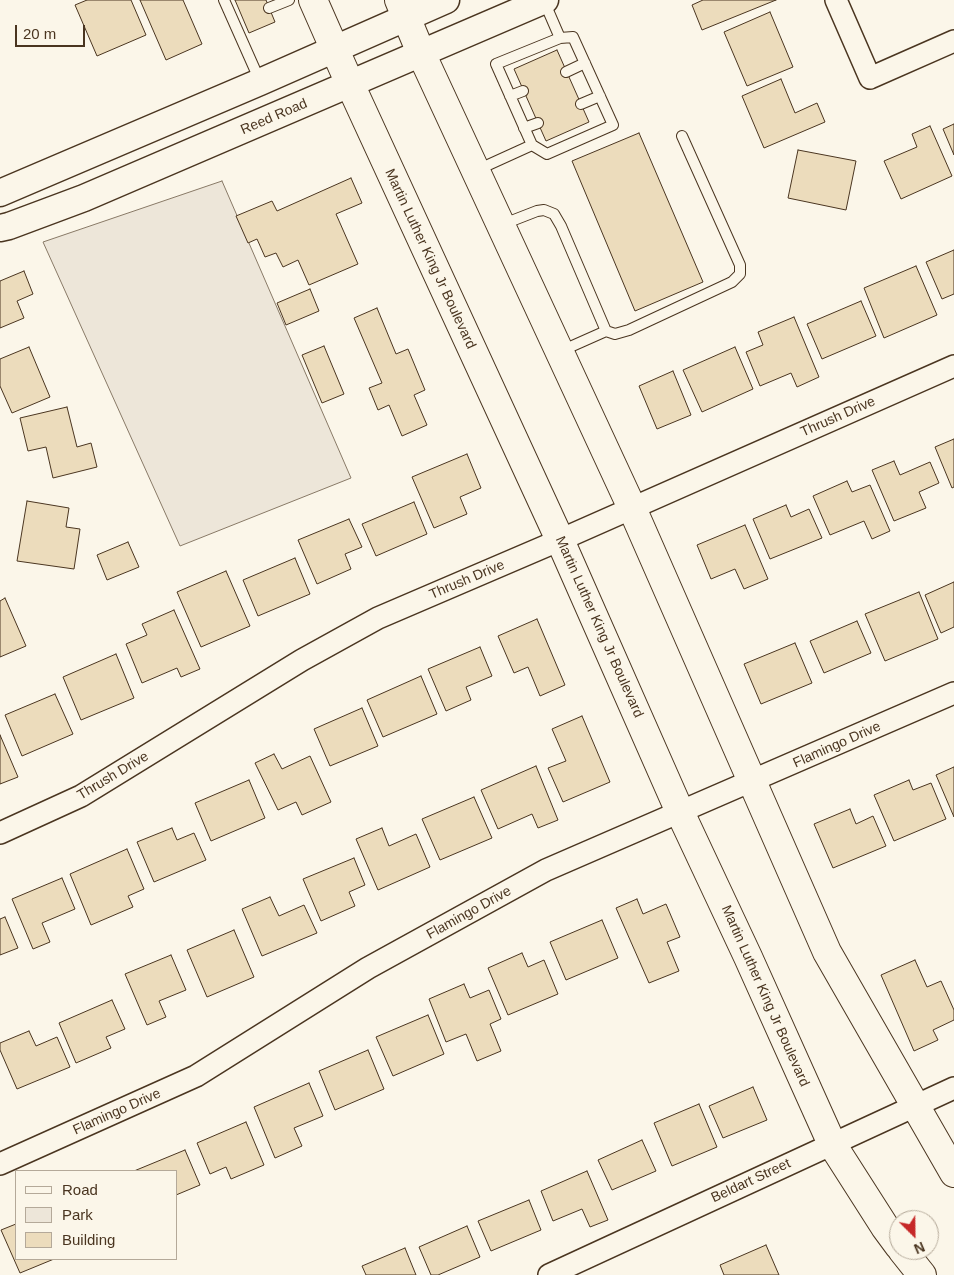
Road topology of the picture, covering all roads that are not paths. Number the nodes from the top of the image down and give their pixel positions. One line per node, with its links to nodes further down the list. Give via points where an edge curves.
1 (224, 0): 15 (lane, via 239,21)
2 (289, 0): 7 (lane)
3 (313, 0): 11 (main road, Martin Luther King Jr Boulevard)
4 (446, 0): 8 (street)
5 (544, 0): 9 (lane); 12 (street, Reed Road)
6 (836, 0): 10 (street, via 870,78)
7 (269, 8)
8 (403, 8): 11 (street); 12 (main road)
9 (560, 38): 13 (lane, via 574,37); 18 (lane, via 496,64)
10 (954, 41)
11 (335, 49): 15 (street); 16 (main road, Martin Luther King Jr Boulevard)
12 (421, 53): 16 (street, Reed Road); 25 (main road)
13 (585, 63): 14 (lane); 19 (lane)
14 (566, 72)
15 (260, 82): 26 (street)
16 (350, 84): 28 (street, Reed Road, via 84,198); 33 (main road, Martin Luther King Jr Boulevard)
17 (523, 91): 18 (lane)
18 (510, 96): 22 (lane)
19 (600, 96): 20 (lane); 24 (lane, via 613,125 547,154)
20 (581, 104)
21 (538, 123): 22 (lane)
22 (524, 128): 24 (lane)
23 (682, 136): 29 (lane, via 740,264 740,274 732,282 629,330 615,334)
24 (532, 145): 25 (lane)
25 (476, 170): 27 (main road)
26 (0, 193)
27 (501, 226): 29 (lane, via 537,211 554,214); 30 (main road)
28 (0, 228)
29 (606, 330): 30 (lane)
30 (560, 352): 32 (main road)
31 (954, 366): 32 (street, Thrush Drive)
32 (632, 508): 33 (street, Thrush Drive); 35 (main road)
33 (560, 540): 36 (main road, Martin Luther King Jr Boulevard); 37 (street, Thrush Drive, via 378,618 302,660 81,796)
34 (954, 693): 35 (street, Flamingo Drive)
35 (752, 782): 36 (street, Flamingo Drive); 39 (main road, via 827,952)
36 (680, 812): 40 (main road, Martin Luther King Jr Boulevard); 41 (street, Flamingo Drive, via 546,870 368,968 196,1076)
37 (0, 833)
38 (954, 1088): 39 (street, Beldart Street)
39 (915, 1106): 40 (street, Beldart Street); 42 (main road)
40 (832, 1144): 43 (main road, Martin Luther King Jr Boulevard); 45 (street, Beldart Street)
41 (0, 1164)
42 (954, 1173)
43 (889, 1232)
44 (910, 1260): 46 (main road)
45 (549, 1275)
46 (922, 1275)

